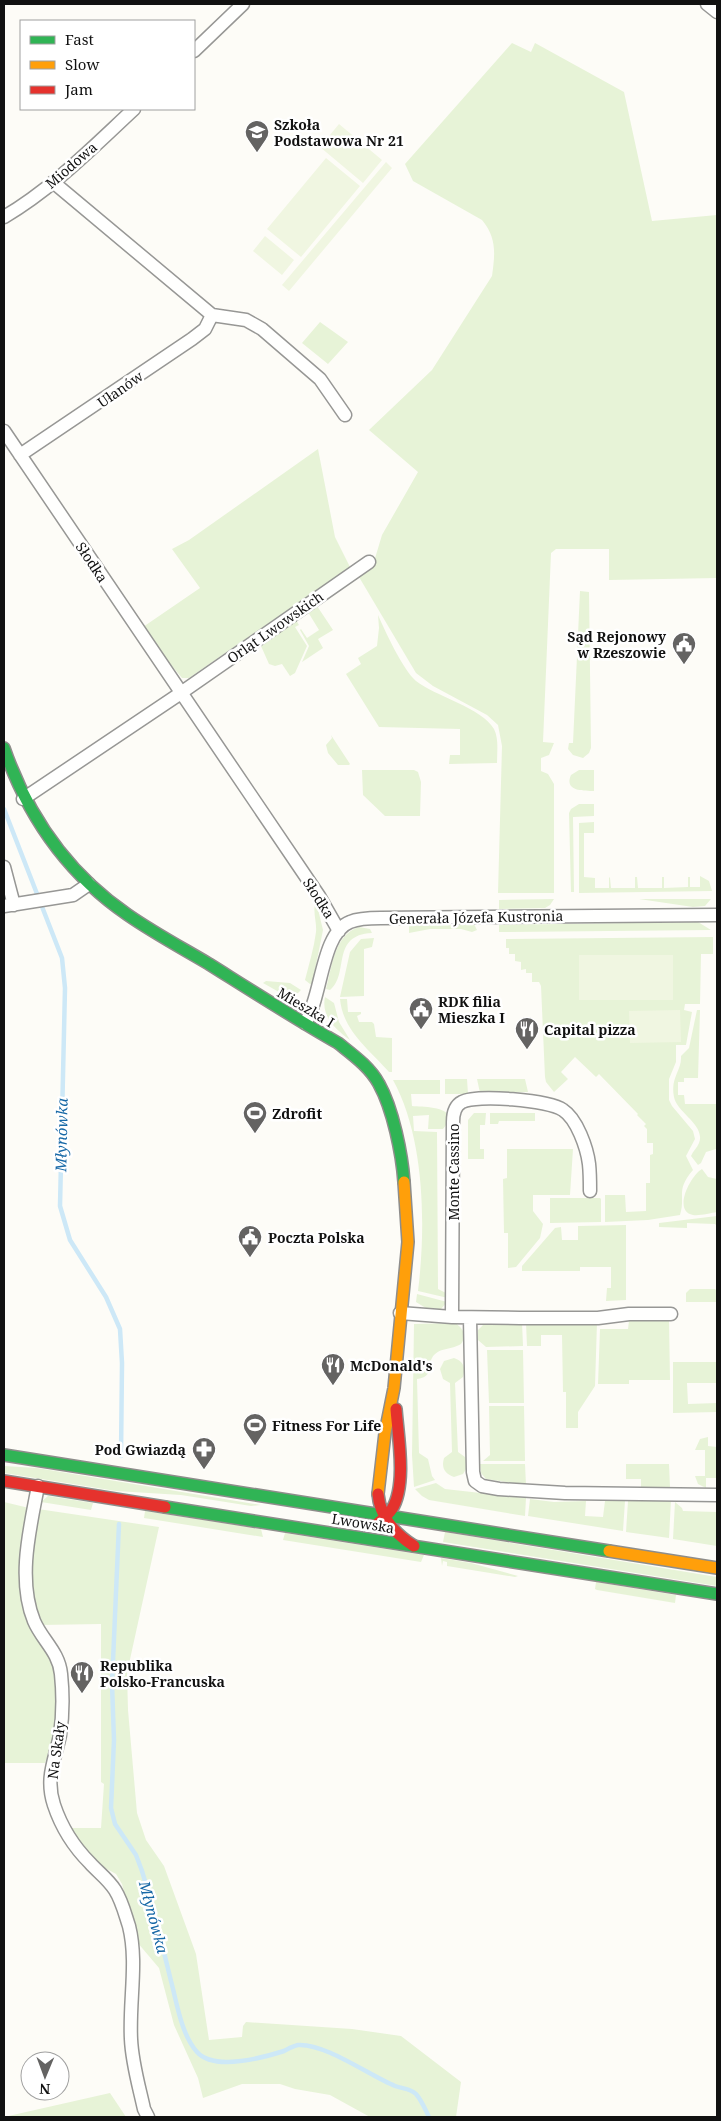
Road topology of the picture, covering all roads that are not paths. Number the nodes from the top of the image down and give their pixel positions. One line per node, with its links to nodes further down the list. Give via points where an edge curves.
1 (243, 4): 4 (street)
2 (707, 4): 3 (street)
3 (717, 12)
4 (195, 50)
5 (133, 110): 6 (street, Miodowa)
6 (53, 182): 7 (street, Miodowa); 8 (street)
7 (4, 217)
8 (212, 315): 9 (street, via 246,320 262,329 320,380); 11 (street, Ułanów, via 205,329 192,339)
9 (345, 415)
10 (4, 431): 11 (street, Słodka)
11 (20, 455): 13 (street, Słodka)
12 (369, 562): 13 (street, Orląt Lwowskich)
13 (181, 692): 15 (street); 20 (street, Słodka)
14 (4, 748): 15 (main road, Mieszka I)
15 (23, 799): 17 (main road, Mieszka I, via 50,840)
16 (4, 868): 18 (street)
17 (89, 884): 18 (street, via 73,896); 21 (main road, Mieszka I, via 124,913)
18 (15, 905)
19 (717, 914): 20 (street, Generała Józefa Kustronia, via 373,918 350,922)
20 (339, 930): 21 (street, via 327,952 314,1005)
21 (305, 1023): 23 (main road, Mieszka I, via 361,1061 379,1083 392,1114 408,1212)
22 (590, 1191): 25 (street, Monte Cassino, via 587,1155 571,1118 563,1109 530,1100 472,1099 461,1102 453,1113)
23 (400, 1313): 25 (street); 27 (main road, Mieszka I)
24 (671, 1314): 26 (street, via 598,1318)
25 (452, 1318): 26 (street)
26 (470, 1318): 33 (street, via 473,1472 482,1486 527,1492)
27 (394, 1388): 31 (main road, Mieszka I); 32 (main road, Mieszka I)
28 (4, 1455): 34 (main road, Lwowska)
29 (4, 1481): 30 (main road, Lwowska)
30 (38, 1486): 37 (main road, Lwowska); 41 (street, Na Skały, via 26,1580 34,1620 56,1656 61,1673 61,1721 51,1768 54,1805 72,1842 110,1882 124,1910 133,1950 133,2056)
31 (398, 1488): 35 (main road, Mieszka I, via 394,1506); 36 (main road, Mieszka I, via 408,1506)
32 (378, 1489): 34 (main road, via 369,1498); 35 (main road, Mieszka I)
33 (717, 1495)
34 (346, 1510): 35 (main road, Lwowska)
35 (385, 1517): 36 (main road, Lwowska); 37 (main road, via 376,1525); 38 (main road, Mieszka I, via 396,1533)
36 (436, 1524): 39 (main road, Lwowska)
37 (350, 1536): 38 (main road, Lwowska)
38 (414, 1546): 40 (main road, Lwowska)
39 (717, 1568)
40 (717, 1594)
41 (148, 2117)

